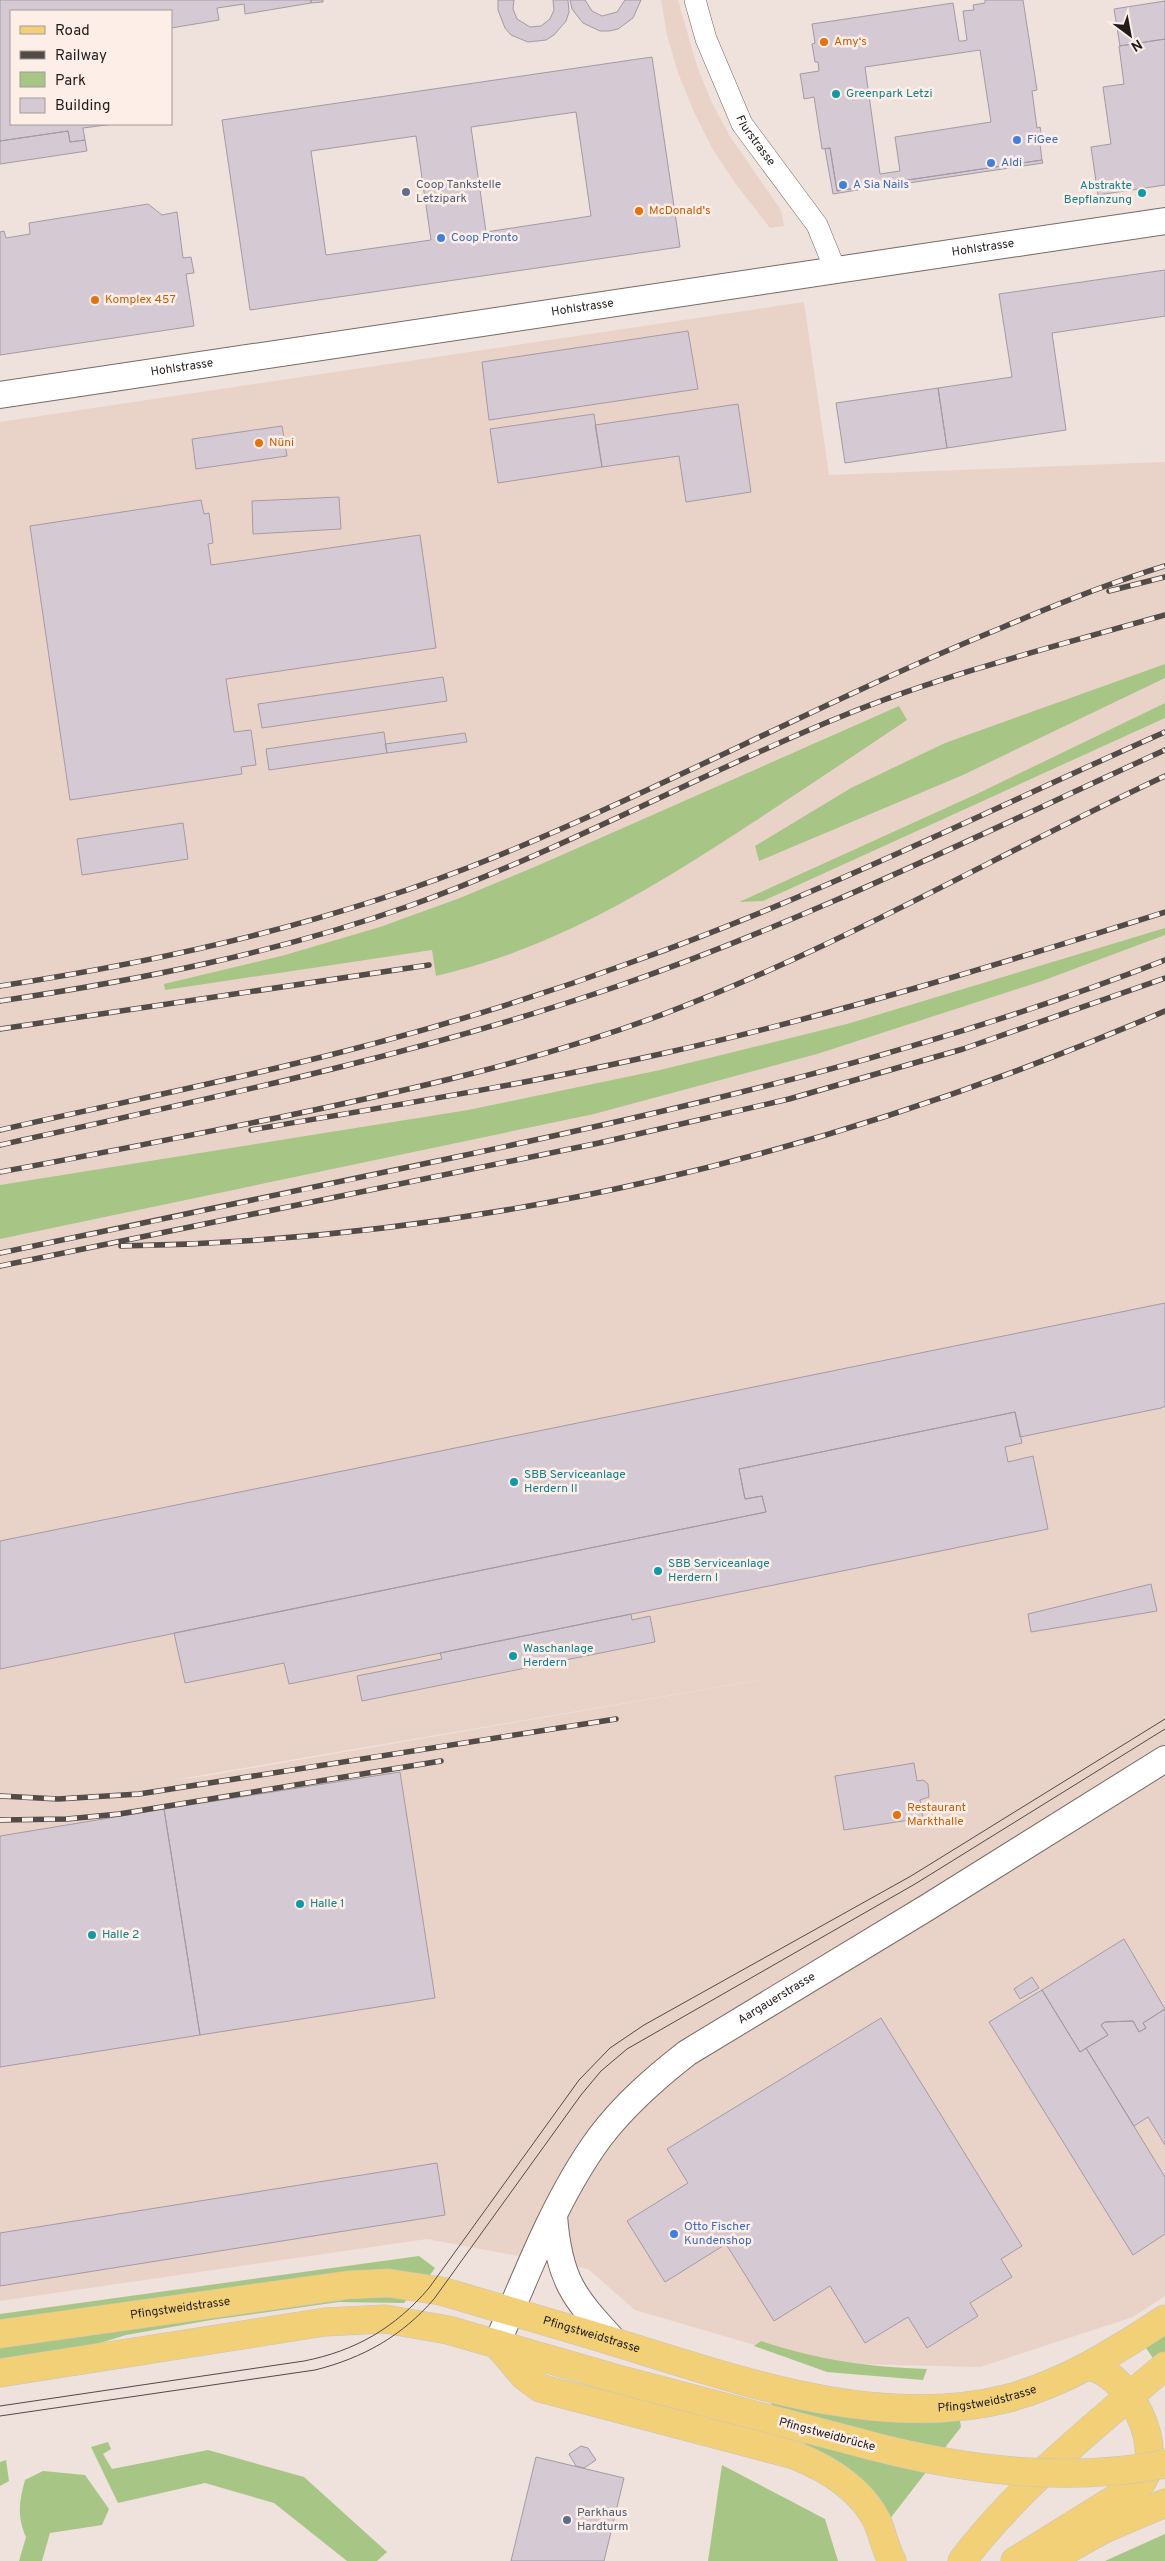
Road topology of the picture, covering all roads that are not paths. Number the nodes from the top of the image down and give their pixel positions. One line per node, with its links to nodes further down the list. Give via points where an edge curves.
1 (695, 0): 3 (street, Flurstrasse, via 706,40 742,124 817,225)
2 (1165, 222): 3 (street, Hohlstrasse)
3 (835, 269): 4 (street, Hohlstrasse)
4 (0, 395)
5 (1165, 1759): 6 (street, Aargauerstrasse, via 688,2053 656,2077 600,2137)
6 (554, 2216): 7 (street, Aargauerstrasse); 10 (street, via 556,2243 567,2280 581,2305)
7 (510, 2312): 9 (main road, Pfingstweidstrasse, via 429,2288 363,2283); 10 (main road, Pfingstweidstrasse); 11 (street, Aargauerstrasse)
8 (1165, 2319): 12 (main road, Pfingstweidstrasse)
9 (0, 2334)
10 (615, 2342): 12 (main road, Pfingstweidstrasse, via 781,2392 901,2407 951,2407 987,2402 1042,2387)
11 (497, 2344): 14 (main road, via 412,2322 356,2319); 16 (main road, Pfingstweidbrücke, bridge, via 929,2460 1026,2472 1087,2473); 18 (main road, via 524,2376 540,2388 794,2455 819,2466 863,2500 878,2523)
12 (1090, 2366): 15 (main road, via 1110,2373)
13 (1165, 2366): 15 (main road)
14 (0, 2373)
15 (1130, 2395): 19 (main road, via 1034,2480 1001,2513); 20 (main road, via 1145,2418 1155,2443 1154,2462 1147,2476 1130,2490)
16 (1165, 2464)
17 (1165, 2502): 21 (main road, via 1102,2530)
18 (887, 2556)
19 (962, 2561)
20 (1015, 2561)
21 (1047, 2561)

